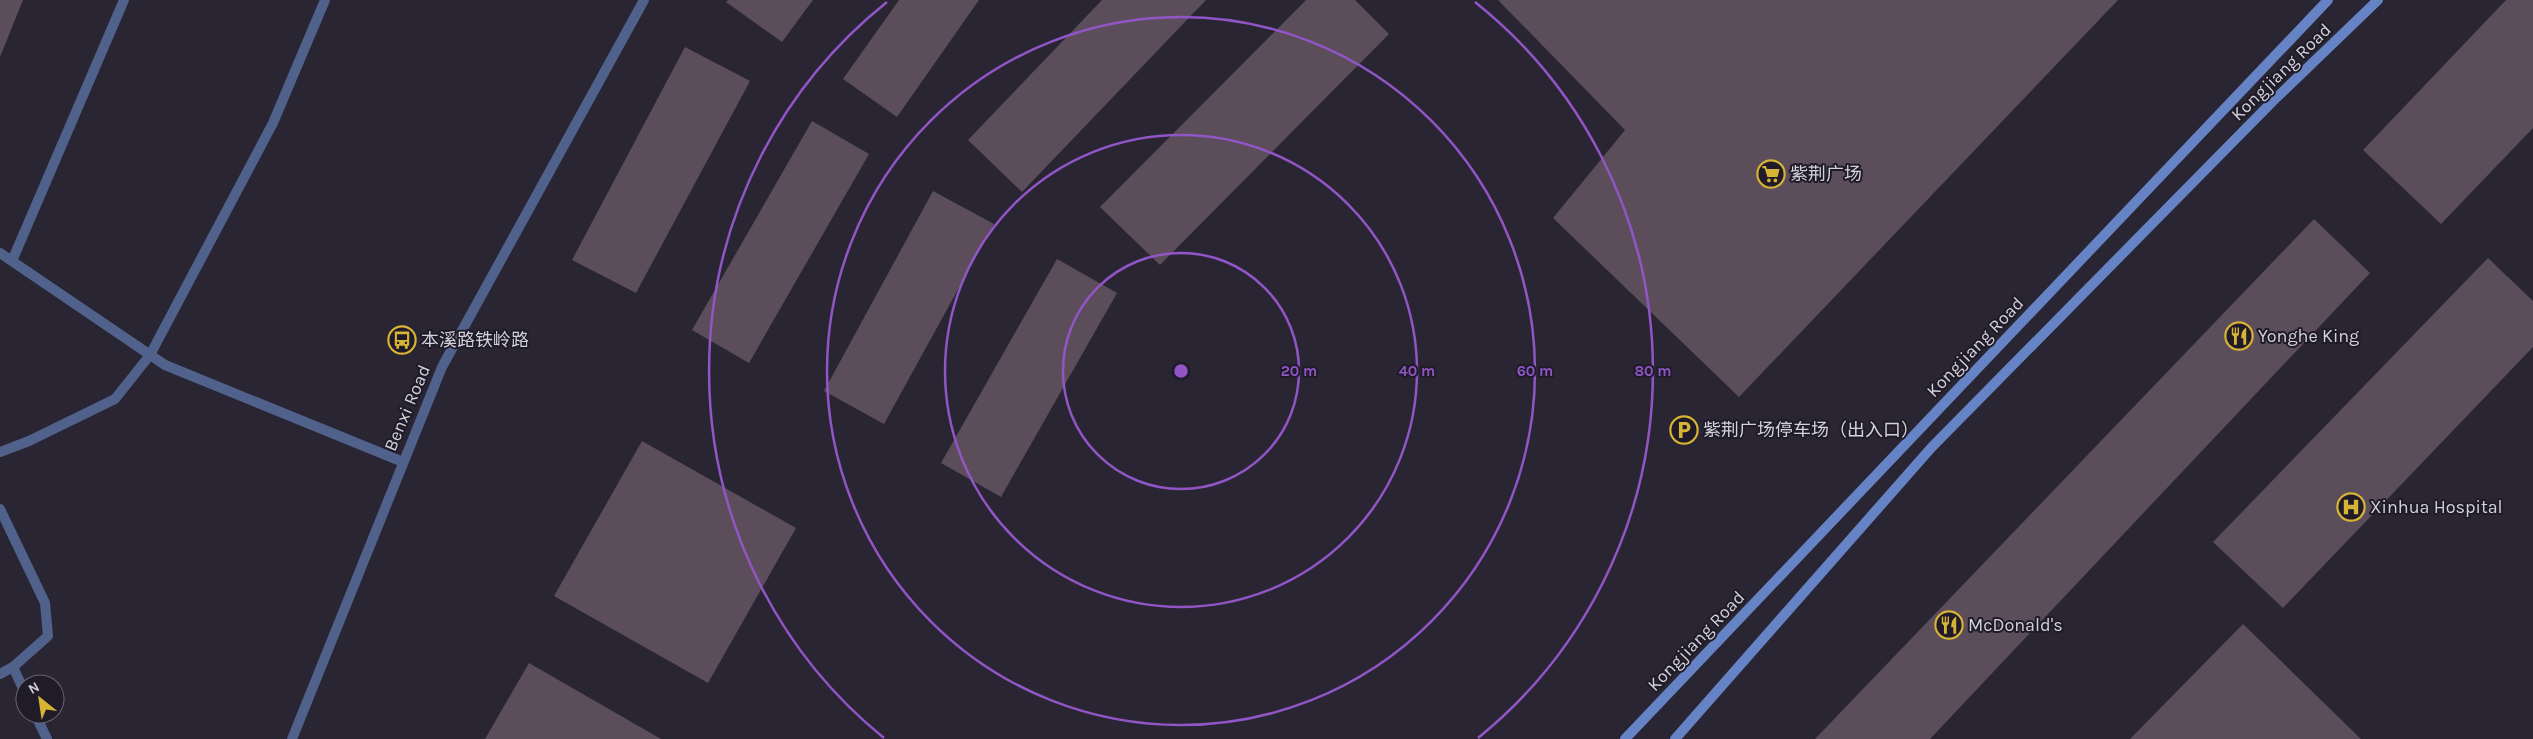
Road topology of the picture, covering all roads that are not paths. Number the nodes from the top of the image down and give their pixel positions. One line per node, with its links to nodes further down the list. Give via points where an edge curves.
1 (124, 0): 7 (street)
2 (325, 0): 8 (street, via 273,122)
3 (644, 0): 10 (street, Benxi Road, via 442,367)
4 (2328, 0): 18 (main road, Kongjiang Road)
5 (2378, 0): 19 (main road, Kongjiang Road, via 2273,101 1932,448)
6 (0, 253): 7 (street)
7 (12, 261): 8 (street)
8 (150, 355): 9 (street, via 115,399); 10 (street, via 165,365)
9 (0, 452)
10 (402, 462): 17 (street, Benxi Road)
11 (0, 509): 12 (street, via 45,603 48,636)
12 (13, 668): 13 (street); 14 (street)
13 (0, 674)
14 (16, 674)
15 (40, 724): 16 (street)
16 (47, 739)
17 (292, 739)
18 (1625, 739)
19 (1675, 739)

